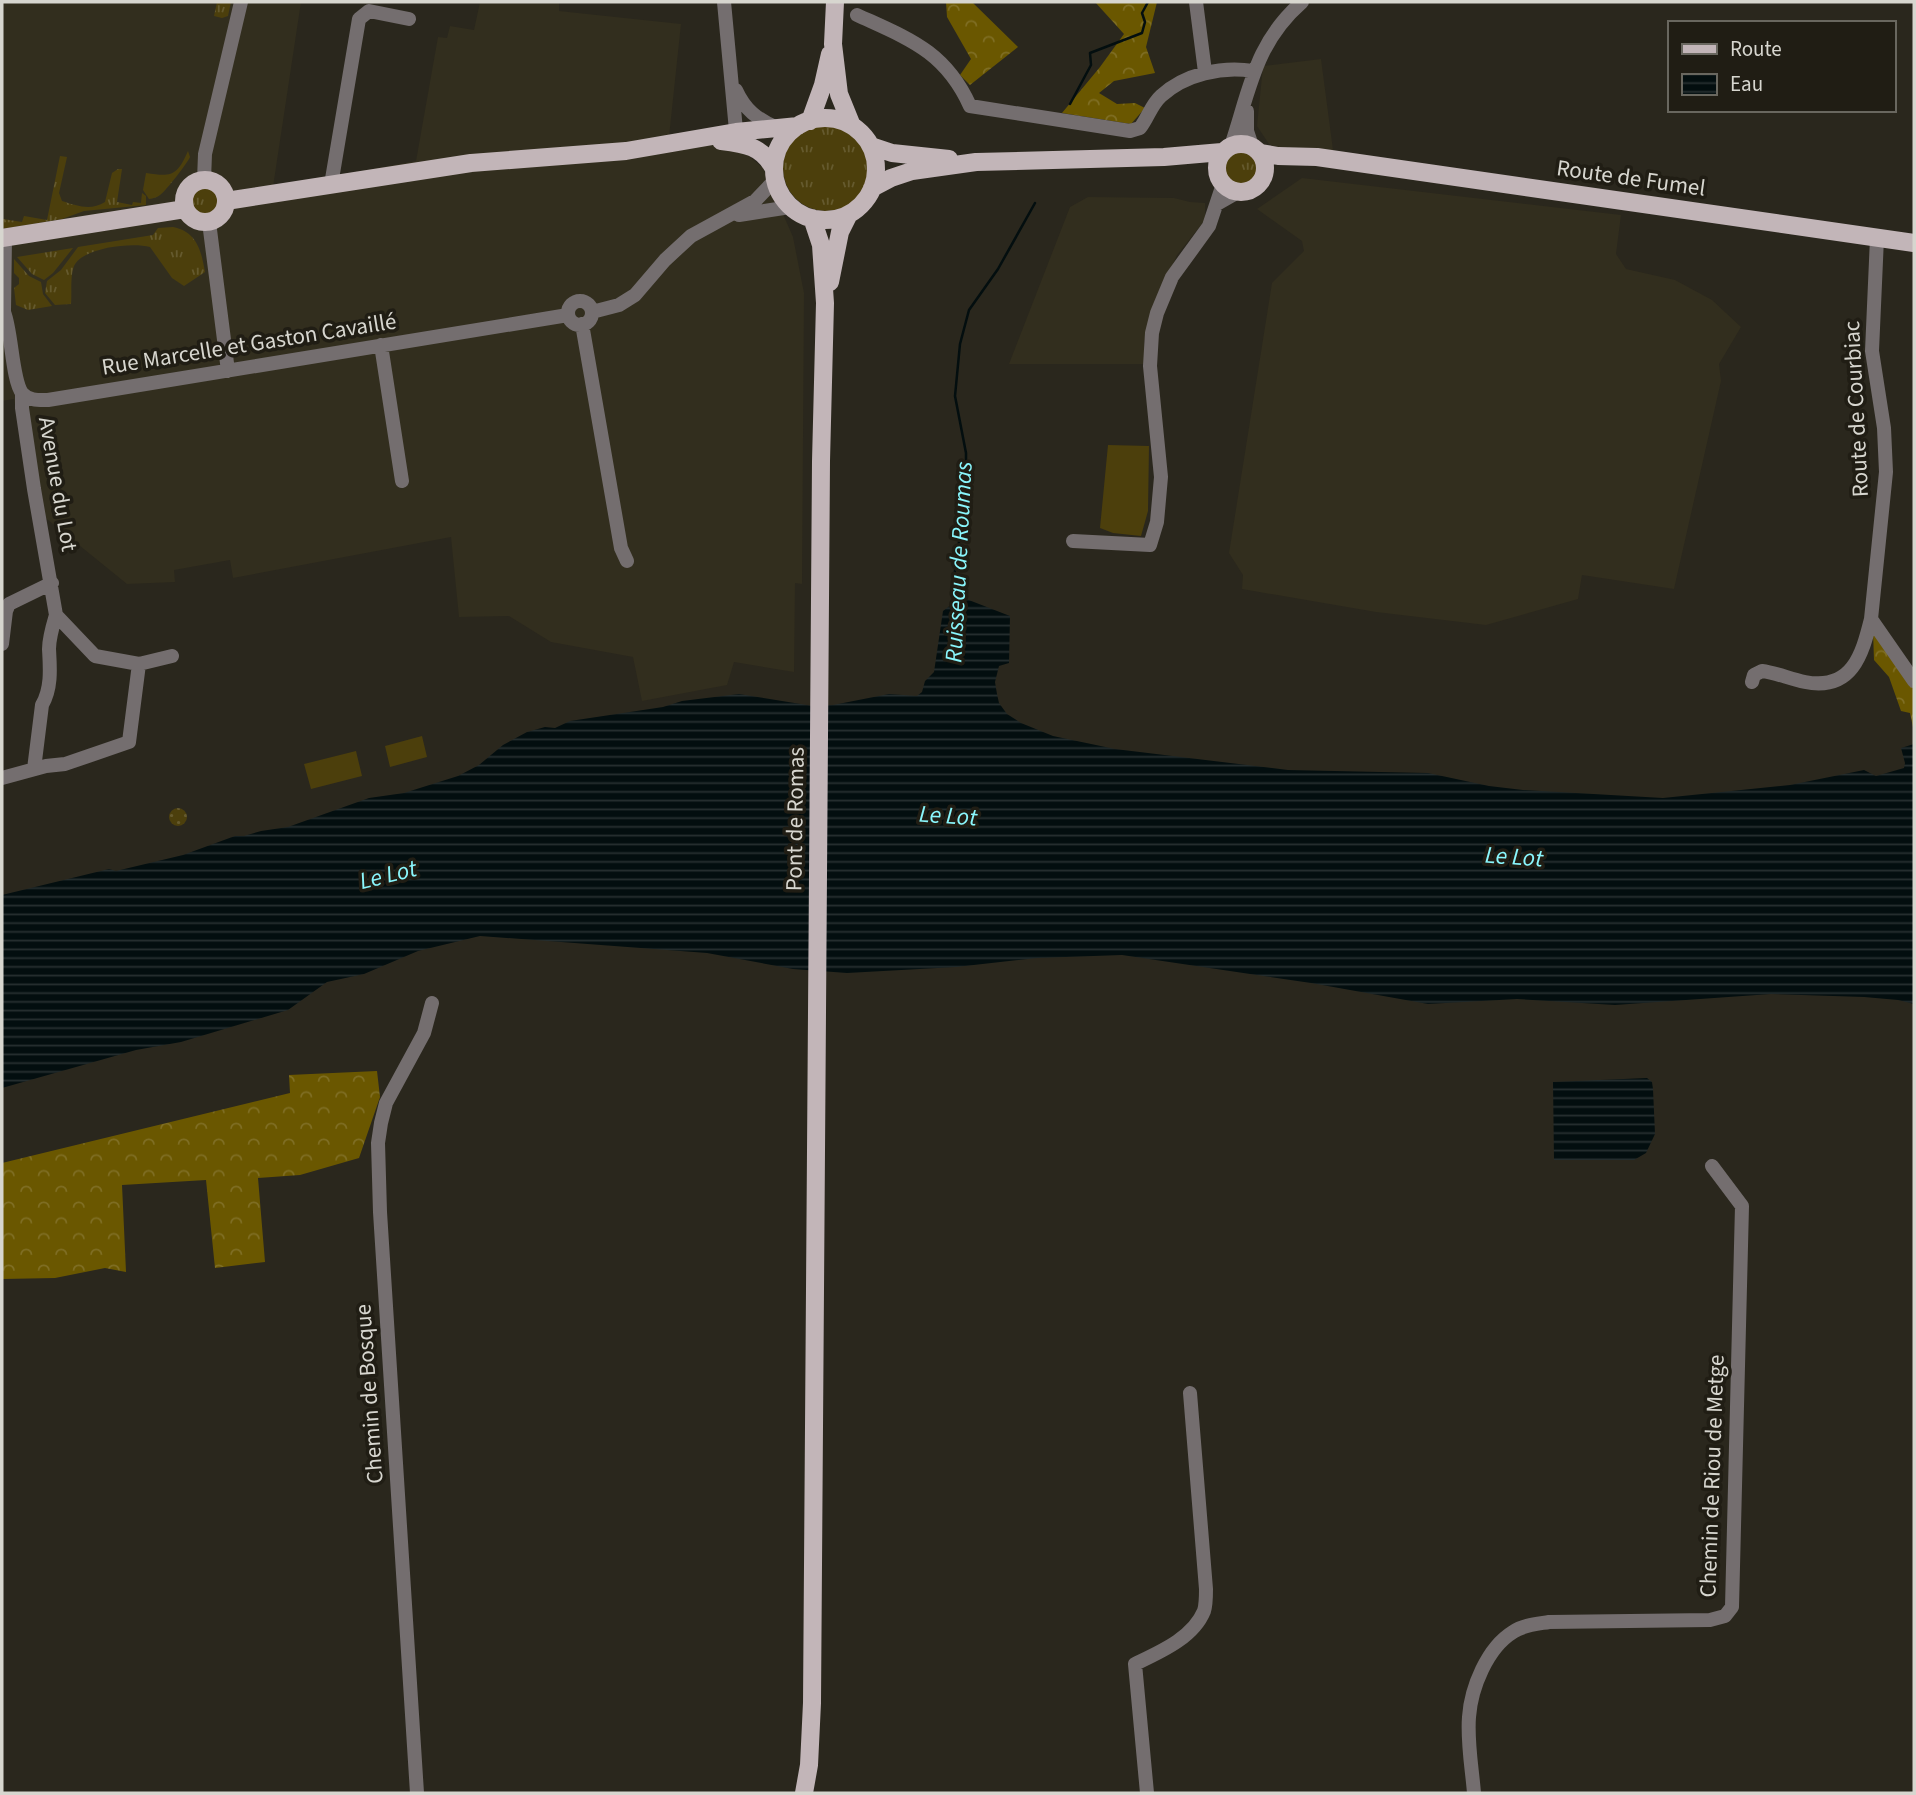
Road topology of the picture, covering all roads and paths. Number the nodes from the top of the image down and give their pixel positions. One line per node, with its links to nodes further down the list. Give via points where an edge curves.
1 (241, 2): 25 (street, via 205,154)
2 (724, 2): 11 (street)
3 (835, 2): 8 (main road)
4 (1196, 2): 10 (street)
5 (1302, 2): 9 (street, via 1274,30)
6 (857, 15): 10 (street, via 915,43 950,69 970,106 1130,131 1140,128 1162,96)
7 (409, 19): 27 (street, via 369,11 359,19)
8 (833, 44): 13 (main road, via 823,85); 14 (main road, via 839,94)
9 (1254, 71): 10 (street); 12 (street)
10 (1205, 72)
11 (730, 75): 15 (street, via 746,108); 16 (street)
12 (1249, 93): 18 (street); 19 (street, via 1247,131)
13 (804, 123): 14 (main road, via 825,118); 15 (main road); 23 (main road, via 780,146)
14 (852, 126): 17 (main road)
15 (777, 128): 16 (main road)
16 (736, 137): 23 (main road, via 762,152); 27 (main road, via 471,163)
17 (871, 146): 22 (main road, via 892,153); 28 (main road, via 876,167)
18 (1227, 149): 19 (main road, via 1243,143); 20 (main road); 26 (main road, via 1217,163)
19 (1257, 150): 21 (main road, Route de Fumel); 24 (main road, via 1266,169)
20 (1164, 158): 22 (main road); 26 (main road, via 1201,166)
21 (1341, 161): 24 (main road, Route de Fumel, via 1280,169); 37 (main road, Route de Fumel)
22 (976, 162): 28 (main road, via 912,171)
23 (775, 174): 30 (main road); 33 (street, via 755,201)
24 (1264, 177): 26 (main road, via 1256,187)
25 (204, 180): 29 (main road, via 222,188); 31 (main road, via 187,190)
26 (1226, 183): 48 (street, via 1209,226 1172,277 1152,333 1150,366 1161,478 1150,545)
27 (331, 185): 29 (main road)
28 (872, 188): 32 (main road, via 867,199)
29 (226, 201): 35 (main road, via 219,217)
30 (790, 207): 33 (street); 34 (main road)
31 (185, 209): 35 (main road, via 195,220); 36 (main road)
32 (849, 214): 34 (main road, via 837,219); 39 (main road, via 840,232)
33 (727, 218): 40 (street, via 691,236 635,295)
34 (812, 218): 39 (main road, via 821,245)
35 (209, 222): 45 (street)
36 (3, 238): 41 (street)
37 (1877, 238): 38 (main road, Route de Fumel); 52 (street, Route de Courbiac, via 1872,351 1886,472)
38 (1914, 243)
39 (825, 303): 64 (main road, Pont de Romas, via 812,1703)
40 (592, 312): 42 (street, via 589,304 578,301 571,304); 43 (street)
41 (3, 315): 46 (street)
42 (568, 315): 43 (street); 44 (street, Rue Marcelle et Gaston Cavaillé)
43 (582, 324): 49 (street)
44 (381, 345): 45 (street, Rue Marcelle et Gaston Cavaillé); 47 (street)
45 (228, 371): 46 (street, Rue Marcelle et Gaston Cavaillé, via 48,400)
46 (22, 393): 50 (street, Avenue du Lot)
47 (402, 481)
48 (1073, 541)
49 (627, 561)
50 (52, 583): 51 (street, Avenue du Lot); 53 (street, Avenue du Lot, via 9,604)
51 (57, 615): 55 (street, via 95,656); 58 (street)
52 (1871, 619): 56 (street); 57 (street, Route de Courbiac, via 1862,654 1840,678 1817,684 1762,671)
53 (2, 644)
54 (172, 656): 55 (street)
55 (139, 664): 58 (street, via 129,742 65,764)
56 (1914, 681)
57 (1752, 682)
58 (34, 769): 59 (street)
59 (2, 778)
60 (432, 1003): 63 (street, Chemin de Bosque, via 424,1033 386,1103 378,1143)
61 (1712, 1166): 66 (street, Chemin de Riou de Metge, via 1742,1206 1732,1606 1725,1616 1710,1620 1549,1622 1512,1632 1495,1648 1478,1678 1469,1715)
62 (1191, 1393): 65 (street, via 1205,1610 1194,1627 1169,1647 1135,1664)
63 (417, 1793)
64 (804, 1793)
65 (1147, 1793)
66 (1474, 1793)

